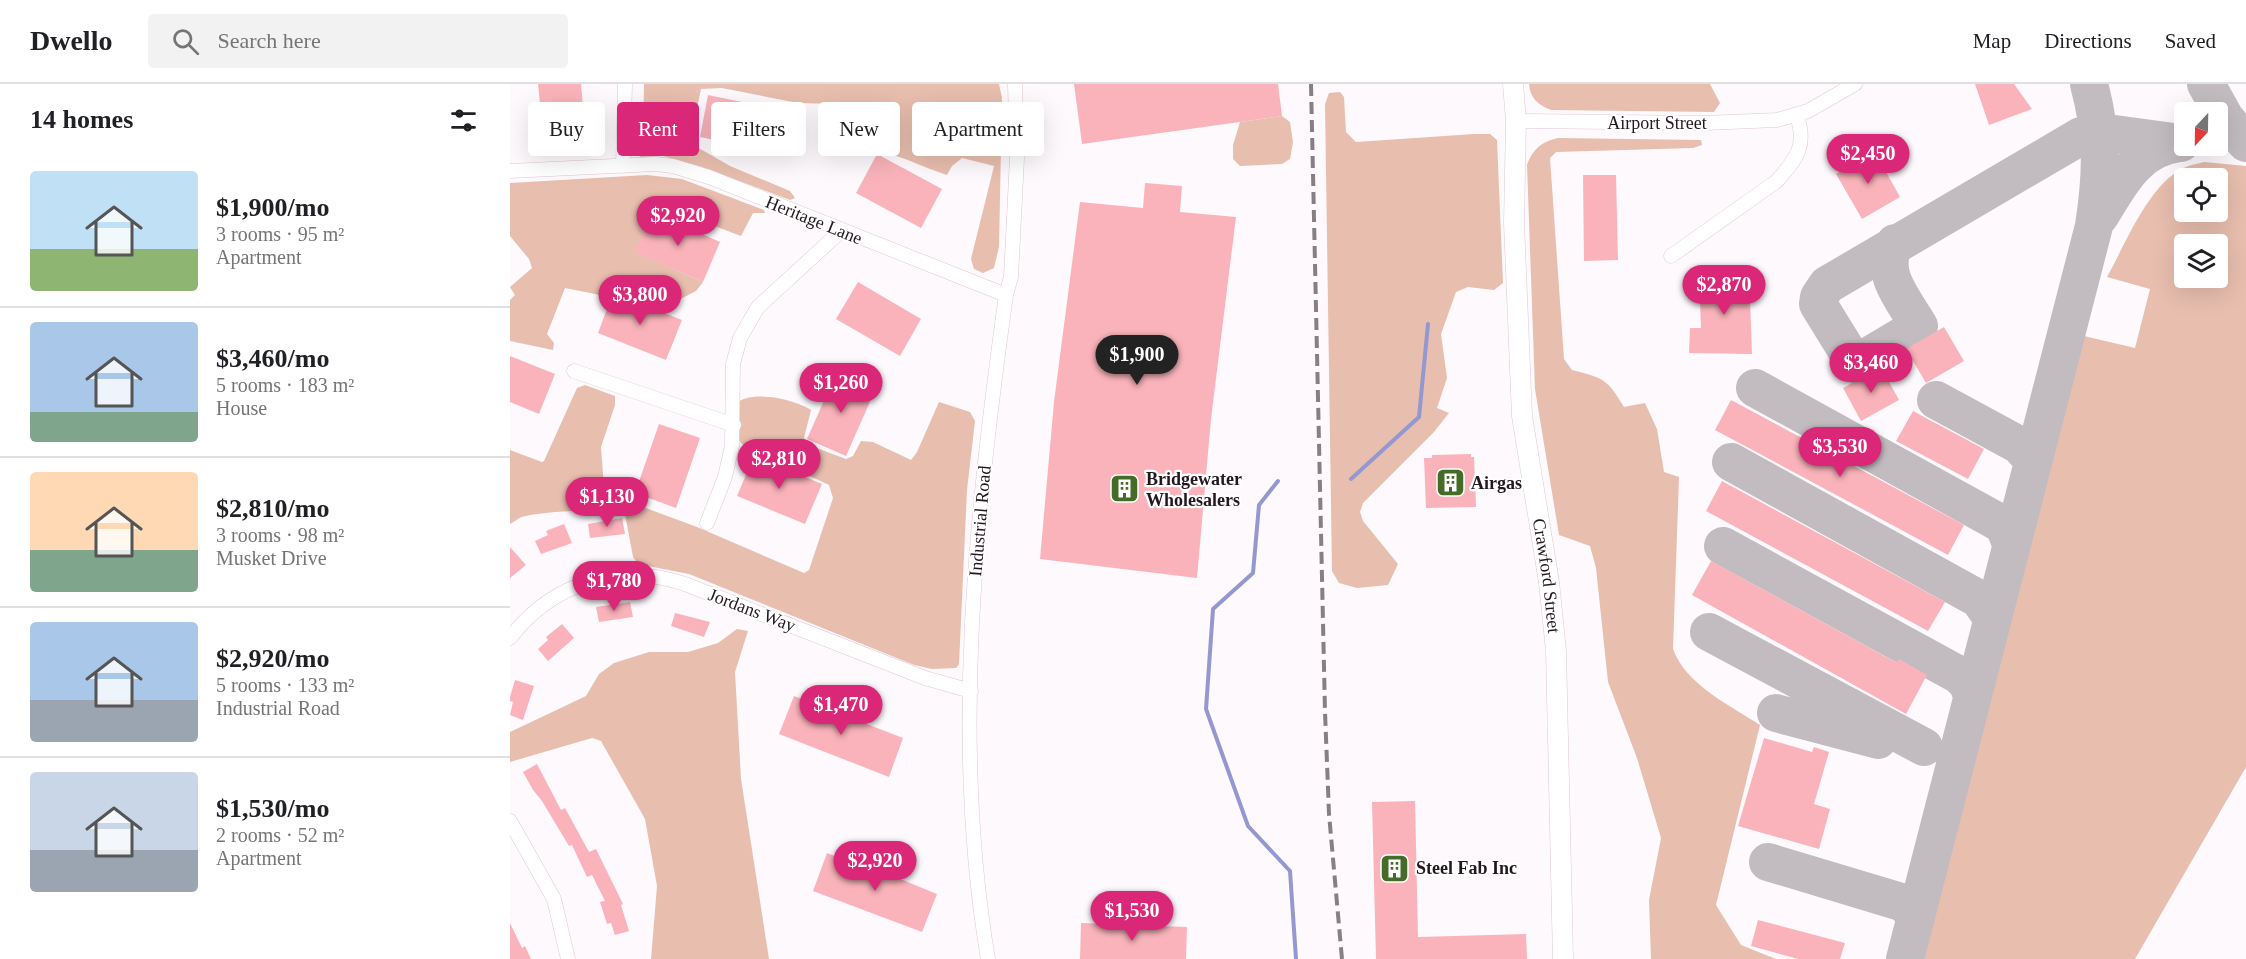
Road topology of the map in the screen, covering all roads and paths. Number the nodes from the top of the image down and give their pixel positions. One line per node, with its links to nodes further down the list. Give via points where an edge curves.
1 (625, 84): 7 (street)
2 (1015, 84): 11 (street, Industrial Road, via 1016,189 1011,277)
3 (1514, 84): 6 (main road, Crawford Street)
4 (1855, 84): 5 (street, Airport Street)
5 (1797, 116): 6 (street, Airport Street, via 1750,123); 10 (street, via 1801,142 1791,165 1777,181)
6 (1516, 121): 20 (main road, Crawford Street, via 1514,223 1521,398 1554,632)
7 (623, 166): 8 (street, Heritage Lane); 9 (street, Heritage Lane, via 663,164 684,169)
8 (510, 171)
9 (841, 231): 11 (street, Heritage Lane); 13 (street, via 750,317 734,355)
10 (1671, 256)
11 (1006, 294): 16 (street, Industrial Road, via 981,498)
12 (574, 371): 13 (street)
13 (734, 425): 14 (street, via 728,467)
14 (707, 523)
15 (510, 638): 16 (street, Jordans Way, via 534,611 573,587 610,576 652,576 685,584 925,678)
16 (971, 691): 19 (street, Industrial Road, via 972,801)
17 (510, 821): 18 (street, via 554,899)
18 (568, 959)
19 (988, 959)
20 (1563, 959)

